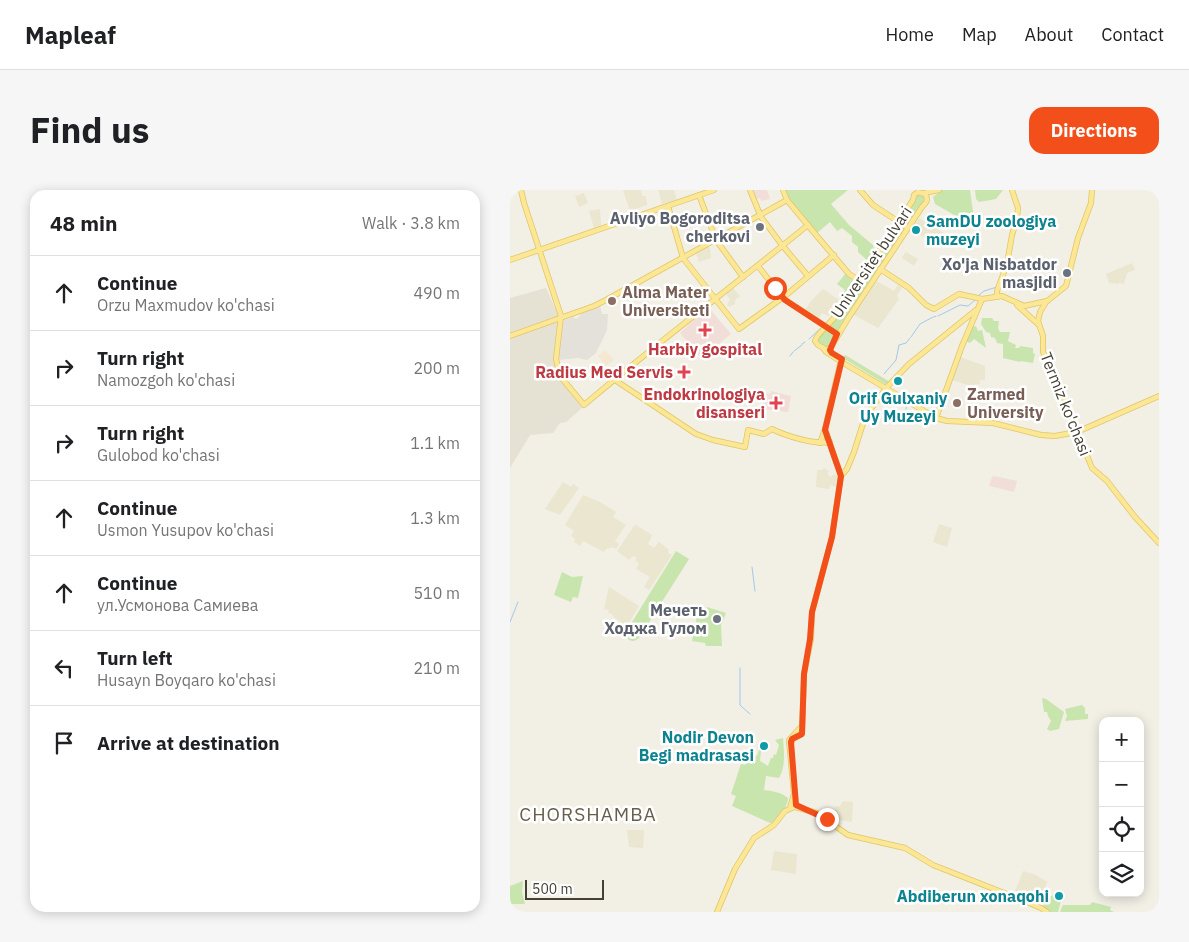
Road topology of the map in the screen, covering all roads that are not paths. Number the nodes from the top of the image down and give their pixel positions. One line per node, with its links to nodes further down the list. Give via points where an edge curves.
1 (521, 190): 21 (main road)
2 (714, 190): 11 (main road)
3 (750, 190): 15 (main road)
4 (783, 190): 12 (main road)
5 (860, 190): 16 (main road, via 873,205)
6 (938, 190): 10 (main road); 13 (main road, Universitet bulvari)
7 (1012, 190): 30 (main road, via 1018,219)
8 (1092, 190): 34 (main road, via 1066,286)
9 (913, 193): 10 (main road); 16 (main road, Universitet bulvari)
10 (924, 193): 13 (main road)
11 (699, 195): 14 (main road); 19 (main road)
12 (787, 200): 15 (main road); 17 (main road)
13 (927, 200): 18 (main road, Universitet bulvari)
14 (668, 206): 21 (main road); 23 (main road)
15 (760, 215): 19 (main road); 20 (main road)
16 (898, 222): 18 (main road); 29 (main road, Universitet bulvari)
17 (807, 225): 20 (main road); 22 (main road)
18 (908, 228): 26 (main road, Universitet bulvari)
19 (716, 240): 23 (main road); 28 (main road)
20 (782, 246): 25 (main road); 27 (main road)
21 (539, 249): 24 (main road); 37 (main road)
22 (834, 255): 27 (main road); 29 (main road, via 849,274)
23 (684, 258): 32 (main road); 37 (main road, via 606,300)
24 (510, 259)
25 (758, 266): 28 (main road); 31 (main road)
26 (880, 270): 33 (main road, via 909,288 932,309 957,294); 42 (main road, Universitet bulvari)
27 (808, 276): 31 (main road)
28 (743, 277): 32 (main road)
29 (859, 280): 40 (main road, Universitet bulvari)
30 (997, 296): 33 (main road); 35 (main road)
31 (783, 297): 32 (main road, via 739,329); 40 (main road)
32 (716, 299): 47 (main road)
33 (982, 299): 36 (main road)
34 (1042, 304): 35 (main road); 38 (main road)
35 (1019, 306): 39 (main road)
36 (976, 310): 48 (main road, via 909,365); 50 (main road)
37 (561, 318): 43 (main road); 47 (main road, via 556,364 562,380 584,405)
38 (1038, 318): 39 (main road); 41 (main road, Termiz ko'chasi)
39 (1032, 319): 41 (main road)
40 (825, 326): 42 (main road); 45 (main road, Universitet bulvari, via 815,339)
41 (1040, 328): 52 (main road, Termiz ko'chasi, via 1043,352)
42 (837, 334): 44 (main road, Universitet bulvari)
43 (510, 336)
44 (831, 347): 45 (main road); 46 (main road, via 832,353)
45 (823, 348): 46 (main road)
46 (841, 360): 48 (main road); 51 (main road)
47 (615, 380): 54 (main road, via 696,434 712,440 745,447 748,430 764,434 772,429)
48 (887, 388): 50 (main road); 55 (main road, via 865,417 854,452)
49 (1159, 395): 52 (main road)
50 (937, 417): 52 (main road, via 992,422 1044,434)
51 (825, 430): 53 (main road); 54 (main road)
52 (1076, 431): 56 (main road, Termiz ko'chasi, via 1092,468 1108,481)
53 (830, 442): 54 (main road); 55 (main road)
54 (820, 443)
55 (841, 476): 57 (main road, via 830,545 812,612)
56 (1159, 543)
57 (800, 732): 58 (main road, via 791,742); 58 (main road, via 789,741)
58 (794, 805): 59 (main road, via 750,844 735,869); 60 (main road, via 821,815 848,835 906,848 933,865)
59 (717, 912)
60 (1047, 912)

